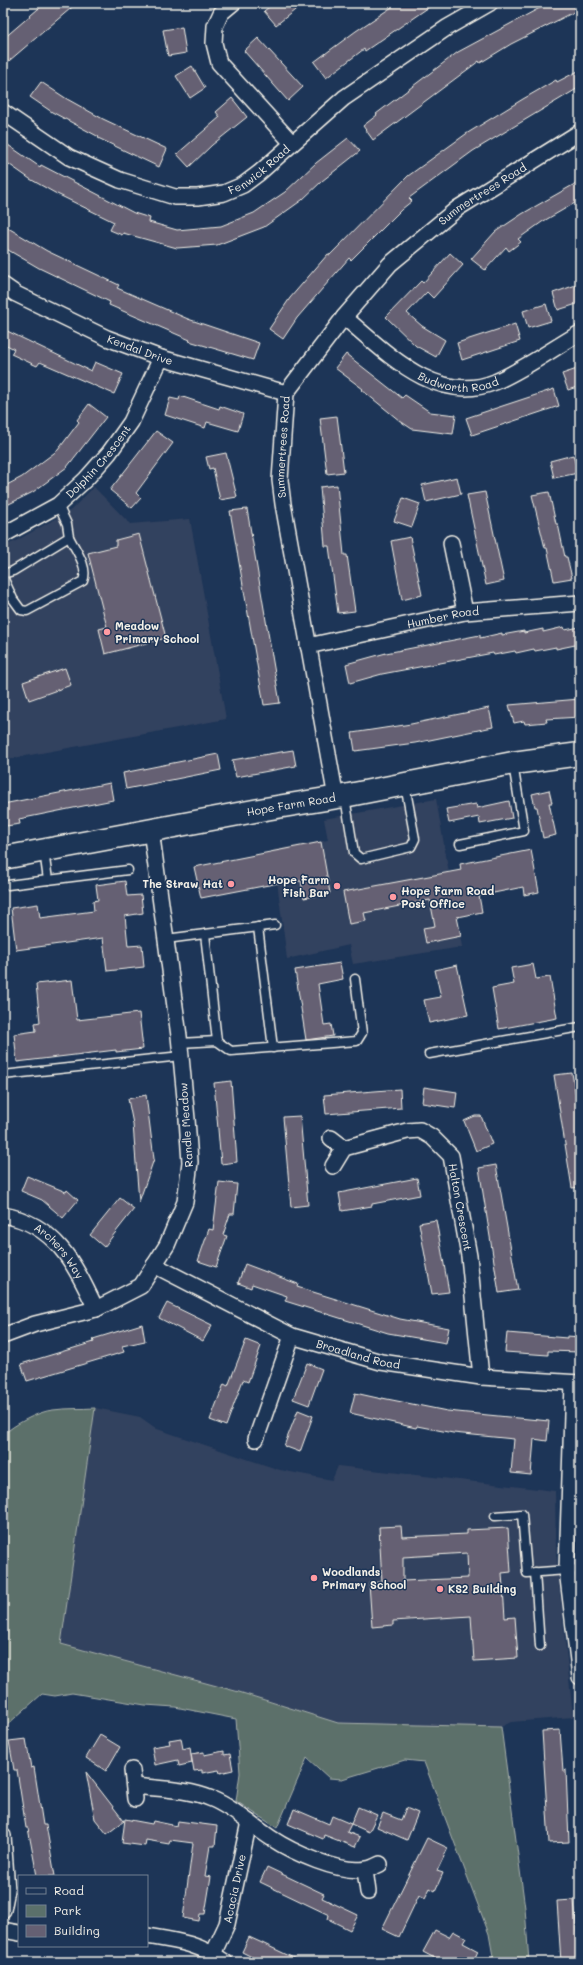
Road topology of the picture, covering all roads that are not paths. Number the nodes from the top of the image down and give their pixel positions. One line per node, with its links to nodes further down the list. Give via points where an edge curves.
1 (233, 3): 5 (street, via 221,13 215,26 214,43 219,63)
2 (490, 3): 5 (street, Fenwick Road, via 448,27 368,81)
3 (3, 112): 5 (street, Fenwick Road, via 69,157 120,180 175,197 224,193 242,185)
4 (580, 132): 7 (street, Summertrees Road, via 458,208 390,264)
5 (292, 143)
6 (3, 285): 9 (street, Kendal Drive, via 16,294 107,338)
7 (344, 317): 8 (street, Budworth Road, via 407,368 436,384 458,387 479,387 494,382); 10 (street, Summertrees Road)
8 (580, 333)
9 (161, 358): 10 (street, Kendal Drive); 11 (street, Dolphin Crescent, via 131,422 109,453)
10 (286, 393): 18 (street, Summertrees Road, via 280,480)
11 (58, 505): 12 (street, Dolphin Crescent); 13 (lane, via 67,524)
12 (3, 535)
13 (69, 538): 15 (lane); 15 (lane, via 82,563 85,575 83,581 27,611 21,610 13,599)
14 (451, 543): 17 (street)
15 (3, 576)
16 (580, 603): 17 (street, Humber Road)
17 (465, 612): 18 (street, Humber Road)
18 (308, 646): 22 (street, Summertrees Road)
19 (580, 754): 20 (street, Hope Farm Road)
20 (513, 763): 21 (street, Hope Farm Road); 24 (lane, via 524,831)
21 (405, 784): 22 (street, Hope Farm Road); 22 (lane, via 415,839 411,847 361,858 354,854)
22 (340, 797): 23 (street, Hope Farm Road)
23 (151, 830): 25 (street, Hope Farm Road); 33 (street, Randle Meadow)
24 (460, 844)
25 (44, 850): 26 (street, Hope Farm Road); 28 (lane)
26 (3, 858)
27 (128, 870): 28 (lane)
28 (48, 880): 29 (lane)
29 (8, 885)
30 (275, 925): 31 (lane)
31 (258, 927): 32 (lane); 37 (lane)
32 (205, 934): 33 (lane); 36 (lane)
33 (166, 939): 38 (street, Randle Meadow)
34 (356, 979): 37 (lane, via 362,1033 357,1041)
35 (580, 1027): 39 (lane)
36 (217, 1041): 37 (lane, via 231,1051); 38 (lane)
37 (273, 1048)
38 (180, 1049): 40 (lane); 45 (street, Randle Meadow, via 190,1169 185,1202 167,1244)
39 (428, 1054)
40 (3, 1075)
41 (331, 1138): 42 (street)
42 (344, 1148): 43 (street); 49 (street, Halton Crescent, via 407,1131 420,1130 432,1137 451,1156 469,1256)
43 (333, 1166)
44 (3, 1215): 46 (street, Archers Way, via 14,1216 38,1226 66,1252)
45 (154, 1265): 46 (street, Randle Meadow, via 141,1286); 48 (street, Broadland Road)
46 (96, 1309): 47 (street, Randle Meadow, via 35,1324)
47 (3, 1336)
48 (292, 1336): 49 (street, Broadland Road, via 381,1362); 51 (street)
49 (481, 1377): 50 (street, Broadland Road)
50 (577, 1383): 53 (street)
51 (256, 1439)
52 (495, 1516): 54 (lane, via 522,1514 527,1573)
53 (574, 1569): 54 (lane); 56 (street)
54 (535, 1572): 55 (lane)
55 (540, 1646)
56 (580, 1677)
57 (132, 1770): 58 (street, via 135,1793 193,1793 212,1799)
58 (249, 1822): 61 (street, via 272,1838 314,1860); 67 (street, Acacia Drive)
59 (3, 1836): 63 (street, via 7,1890)
60 (380, 1864): 61 (street)
61 (365, 1870): 62 (street)
62 (368, 1892)
63 (3, 1910)
64 (3, 1930): 65 (street)
65 (18, 1933)
66 (148, 1936): 67 (street, via 182,1942 207,1950)
67 (219, 1958)

